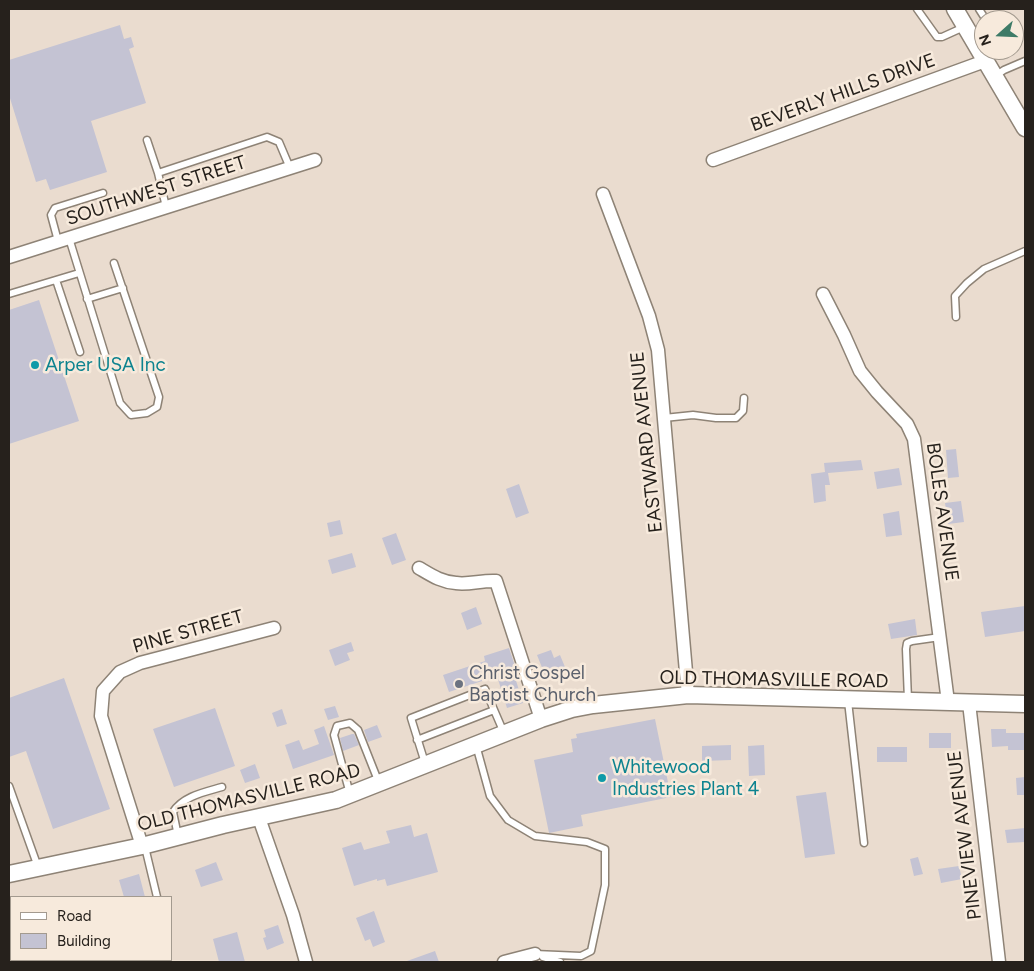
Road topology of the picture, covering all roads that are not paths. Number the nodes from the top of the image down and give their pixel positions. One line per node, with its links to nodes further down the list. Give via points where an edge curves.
1 (917, 9): 3 (lane, via 937,37)
2 (955, 9): 3 (street)
3 (974, 33)
4 (985, 61): 6 (street); 10 (street, BEVERLY HILLS DRIVE)
5 (1025, 61): 6 (lane)
6 (994, 76): 7 (street)
7 (1024, 125)
8 (147, 140): 12 (lane)
9 (315, 160): 11 (street, SOUTHWEST STREET)
10 (713, 160)
11 (290, 168): 12 (lane, via 279,142 267,137); 15 (street, SOUTHWEST STREET)
12 (158, 172): 15 (lane)
13 (103, 193): 16 (lane, via 55,208 51,215)
14 (603, 194): 29 (street, EASTWARD AVENUE, via 658,350)
15 (166, 207): 16 (street, SOUTHWEST STREET)
16 (63, 240): 18 (street, SOUTHWEST STREET); 20 (lane)
17 (1025, 251): 26 (lane, via 984,269 967,283 955,296)
18 (9, 257)
19 (114, 263): 22 (lane)
20 (79, 273): 21 (lane); 25 (lane)
21 (56, 280): 23 (lane); 27 (lane)
22 (122, 288): 25 (lane); 25 (lane, via 159,397 157,407 148,413 131,415 120,404)
23 (9, 294)
24 (823, 294): 32 (street, BOLES AVENUE, via 860,371 907,424 914,439)
25 (87, 299)
26 (956, 317)
27 (80, 352)
28 (744, 398): 29 (lane, via 743,411 736,418 693,415)
29 (664, 418): 33 (street, EASTWARD AVENUE)
30 (419, 568): 40 (street, via 435,578 456,584 496,581)
31 (274, 628): 52 (street, PINE STREET, via 140,663 120,672 104,691 101,716)
32 (940, 637): 35 (lane, via 907,643); 36 (street, BOLES AVENUE)
33 (688, 695): 34 (street, OLD THOMASVILLE ROAD); 40 (street, OLD THOMASVILLE ROAD, via 593,705)
34 (848, 700): 35 (street, OLD THOMASVILLE ROAD); 51 (lane)
35 (908, 701): 36 (street, OLD THOMASVILLE ROAD)
36 (948, 702): 37 (street, OLD THOMASVILLE ROAD)
37 (969, 703): 38 (street, OLD THOMASVILLE ROAD); 60 (street, PINEVIEW AVENUE)
38 (1025, 704)
39 (494, 710): 41 (lane); 42 (lane); 42 (lane, via 485,689 411,718)
40 (541, 719): 41 (street, OLD THOMASVILLE ROAD)
41 (504, 734): 43 (street, OLD THOMASVILLE ROAD)
42 (417, 740): 44 (lane)
43 (476, 746): 44 (street, OLD THOMASVILLE ROAD); 56 (lane, via 490,796 508,820 534,836 587,842 605,849 605,885 591,951 581,956)
44 (426, 766): 45 (street, OLD THOMASVILLE ROAD)
45 (380, 784): 48 (street, OLD THOMASVILLE ROAD); 48 (lane, via 358,730 350,722 337,726 334,734)
46 (9, 786): 53 (lane)
47 (222, 787): 50 (lane, via 178,804 173,812)
48 (350, 795): 49 (street, OLD THOMASVILLE ROAD)
49 (259, 818): 50 (street, OLD THOMASVILLE ROAD); 57 (street, via 291,907)
50 (178, 837): 52 (street, OLD THOMASVILLE ROAD)
51 (864, 843)
52 (143, 846): 53 (street, OLD THOMASVILLE ROAD); 55 (lane)
53 (38, 868): 54 (street, OLD THOMASVILLE ROAD)
54 (9, 874)
55 (157, 896)
56 (537, 958): 58 (street); 59 (lane)
57 (306, 962)
58 (504, 962)
59 (560, 962)
60 (999, 962)

